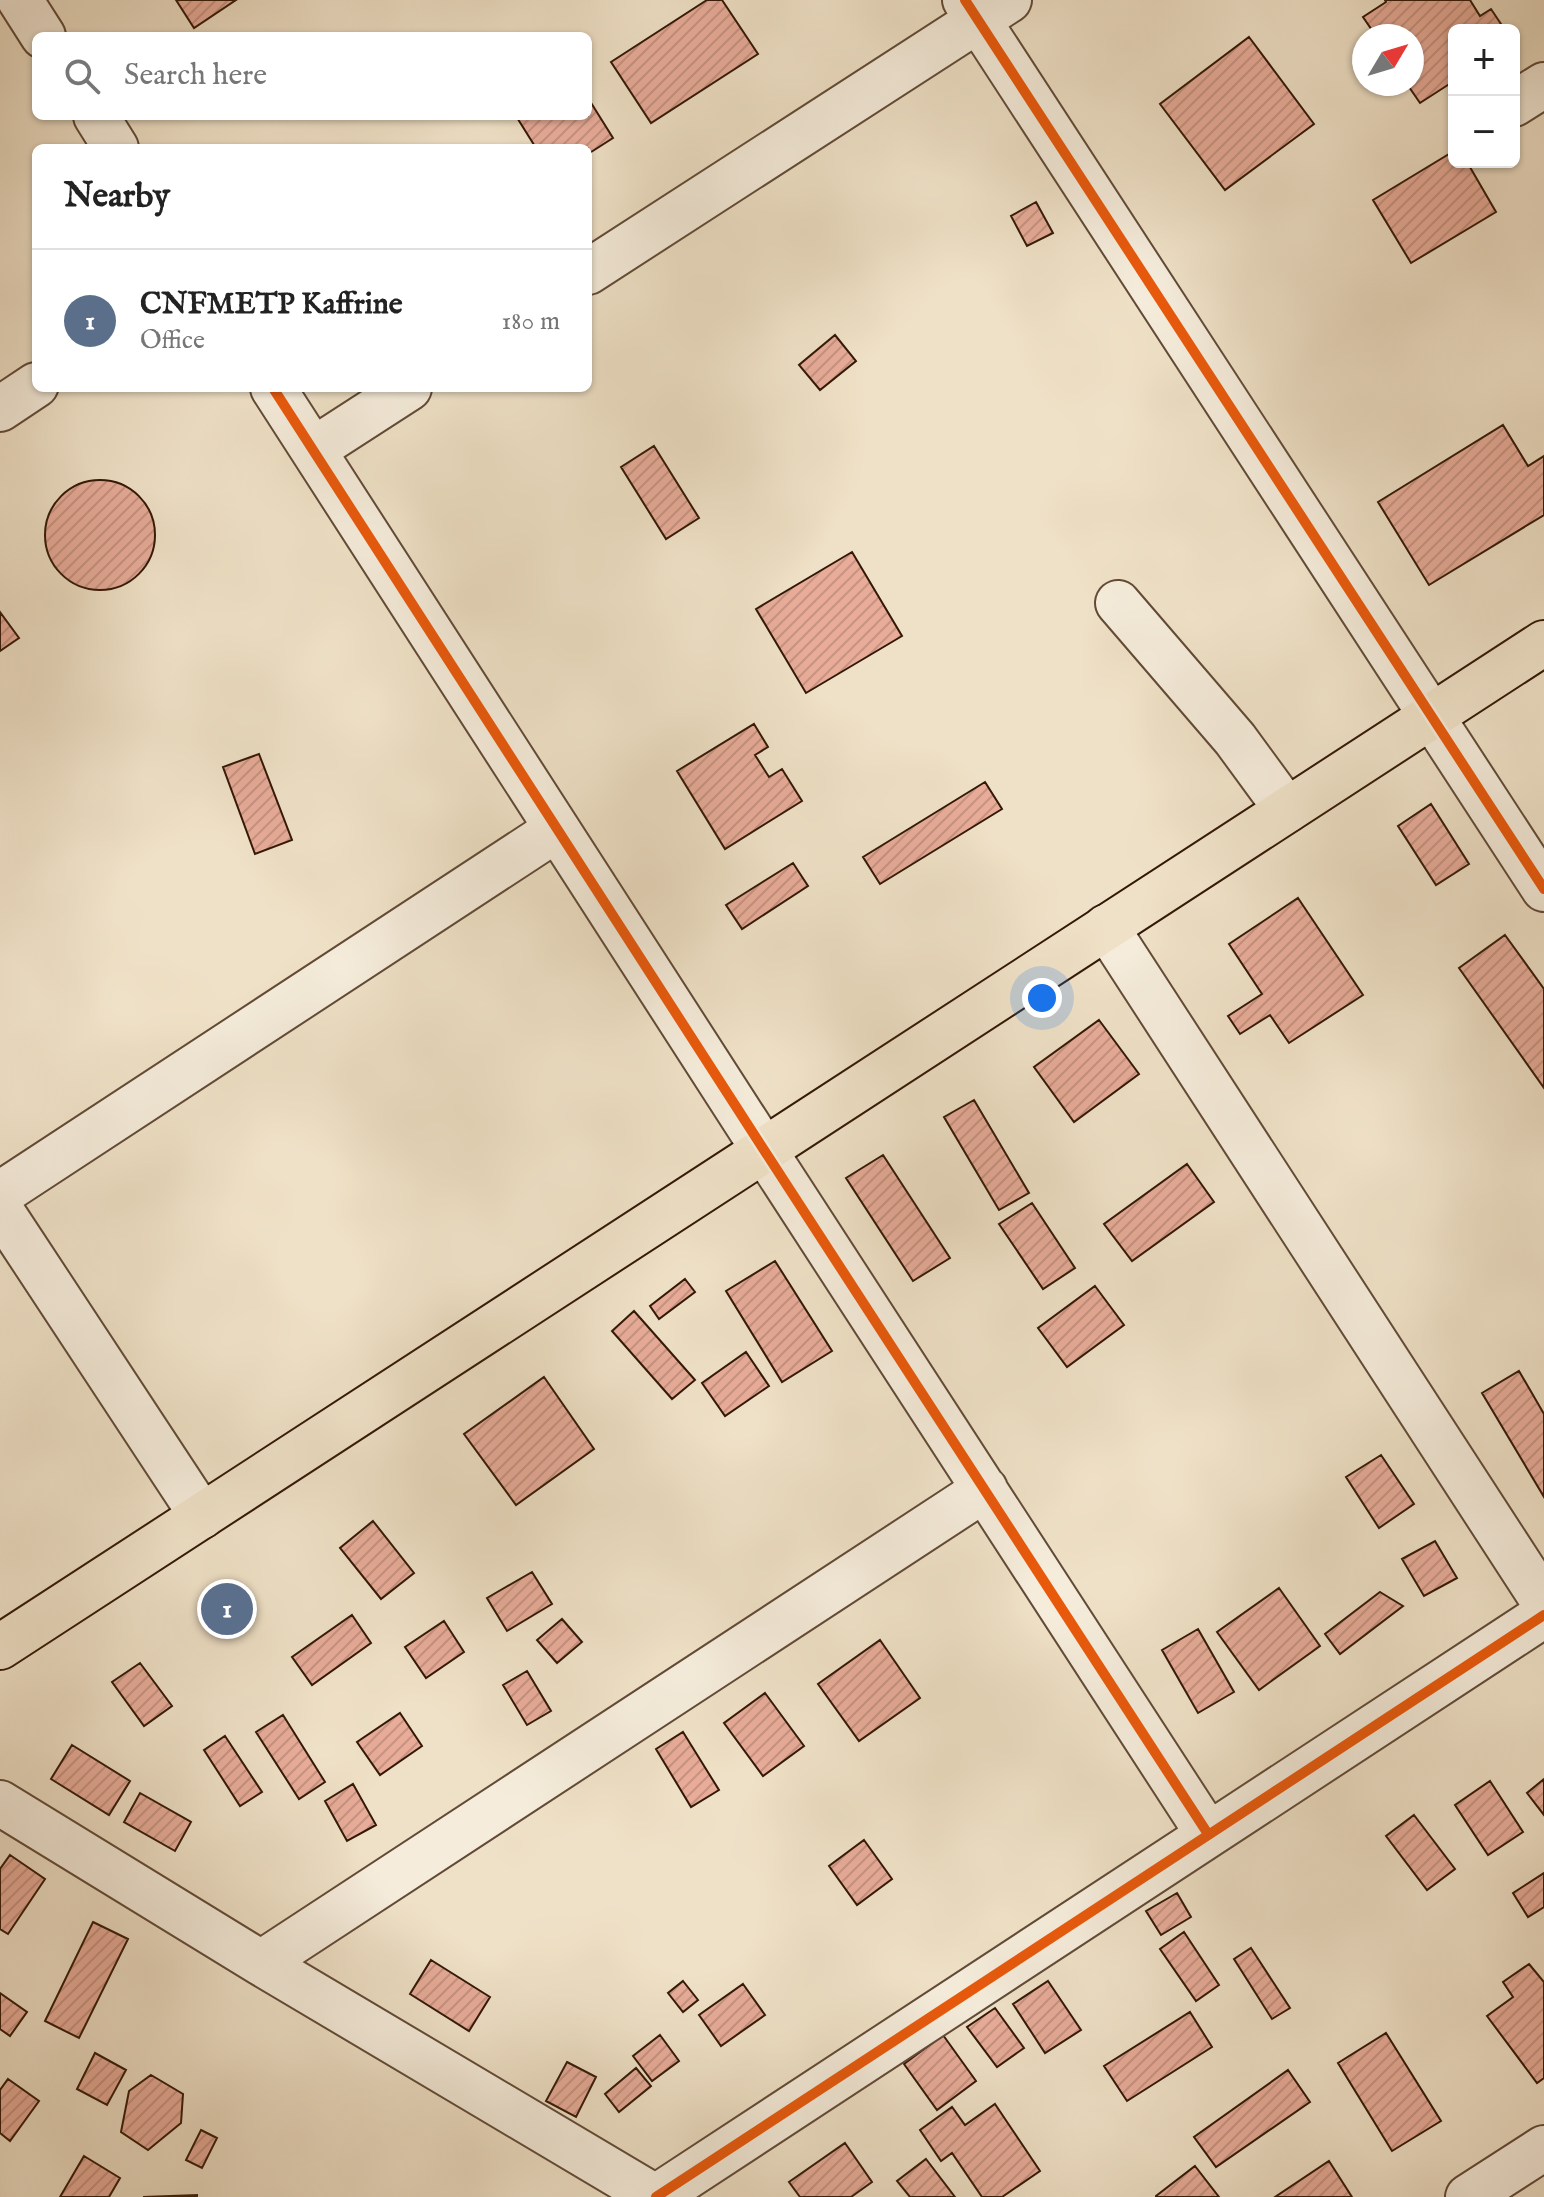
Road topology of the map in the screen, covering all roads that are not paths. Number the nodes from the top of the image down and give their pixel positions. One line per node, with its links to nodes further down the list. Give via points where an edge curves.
1 (20, 0): 3 (street)
2 (984, 7): 8 (street); 16 (street)
3 (40, 32)
4 (1544, 85): 5 (street)
5 (1520, 100)
6 (98, 120): 7 (street)
7 (114, 144)
8 (592, 269)
9 (32, 388): 12 (street)
10 (276, 392): 13 (street)
11 (403, 392): 13 (street)
12 (0, 409)
13 (313, 450): 18 (street)
14 (1118, 603): 17 (street, via 1235,739)
15 (1544, 643): 16 (main road)
16 (1431, 716): 17 (main road); 19 (street)
17 (1287, 810): 20 (main road)
18 (557, 829): 21 (street); 22 (street)
19 (1544, 889)
20 (1106, 927): 21 (main road); 26 (street)
21 (764, 1150): 24 (street); 25 (main road)
22 (0, 1194)
23 (0, 1209): 25 (street)
24 (985, 1489): 30 (street); 31 (street)
25 (202, 1516): 28 (main road)
26 (1544, 1602)
27 (1544, 1615): 30 (street)
28 (0, 1647)
29 (0, 1803): 31 (street)
30 (1208, 1834): 33 (street)
31 (261, 1963): 33 (street)
32 (1544, 2148): 34 (street)
33 (656, 2197)
34 (1468, 2197)

